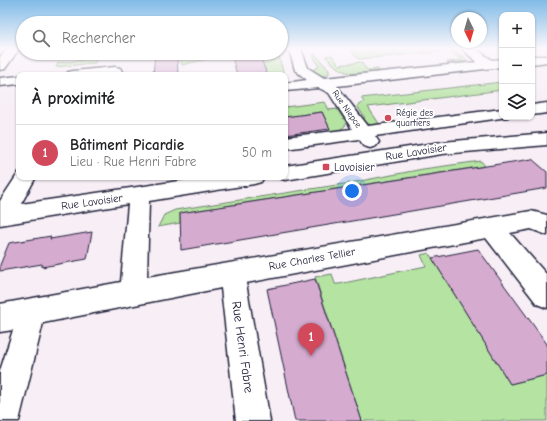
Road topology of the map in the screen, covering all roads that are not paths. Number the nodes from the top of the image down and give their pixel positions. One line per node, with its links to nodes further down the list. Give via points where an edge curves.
1 (111, 69): 4 (street)
2 (302, 69): 7 (street, Rue Niepce)
3 (451, 69): 7 (street)
4 (91, 72)
5 (16, 80): 6 (street)
6 (0, 82)
7 (322, 82): 8 (street); 12 (street, Rue Niepce, via 334,90)
8 (288, 87)
9 (547, 108): 10 (street)
10 (535, 110)
11 (499, 114): 12 (street)
12 (363, 132): 14 (street); 15 (street, Rue Niepce)
13 (547, 139): 15 (street, Rue Lavoisier, via 442,148)
14 (288, 143)
15 (380, 158): 16 (street, Rue Lavoisier)
16 (288, 172)
17 (24, 180): 20 (street)
18 (235, 180): 19 (street, Rue Lavoisier)
19 (139, 195): 20 (street, Rue Lavoisier); 24 (street)
20 (2, 215)
21 (547, 226): 22 (street, Rue Charles Tellier, via 530,220)
22 (491, 227): 23 (street, Rue Charles Tellier); 25 (street)
23 (232, 274): 24 (street, Rue Charles Tellier); 29 (street, Rue Henri Fabre)
24 (133, 292): 26 (street, Rue Charles Tellier)
25 (547, 295)
26 (32, 312): 27 (street, Rue Charles Tellier); 28 (street)
27 (0, 318)
28 (2, 421)
29 (253, 421)

